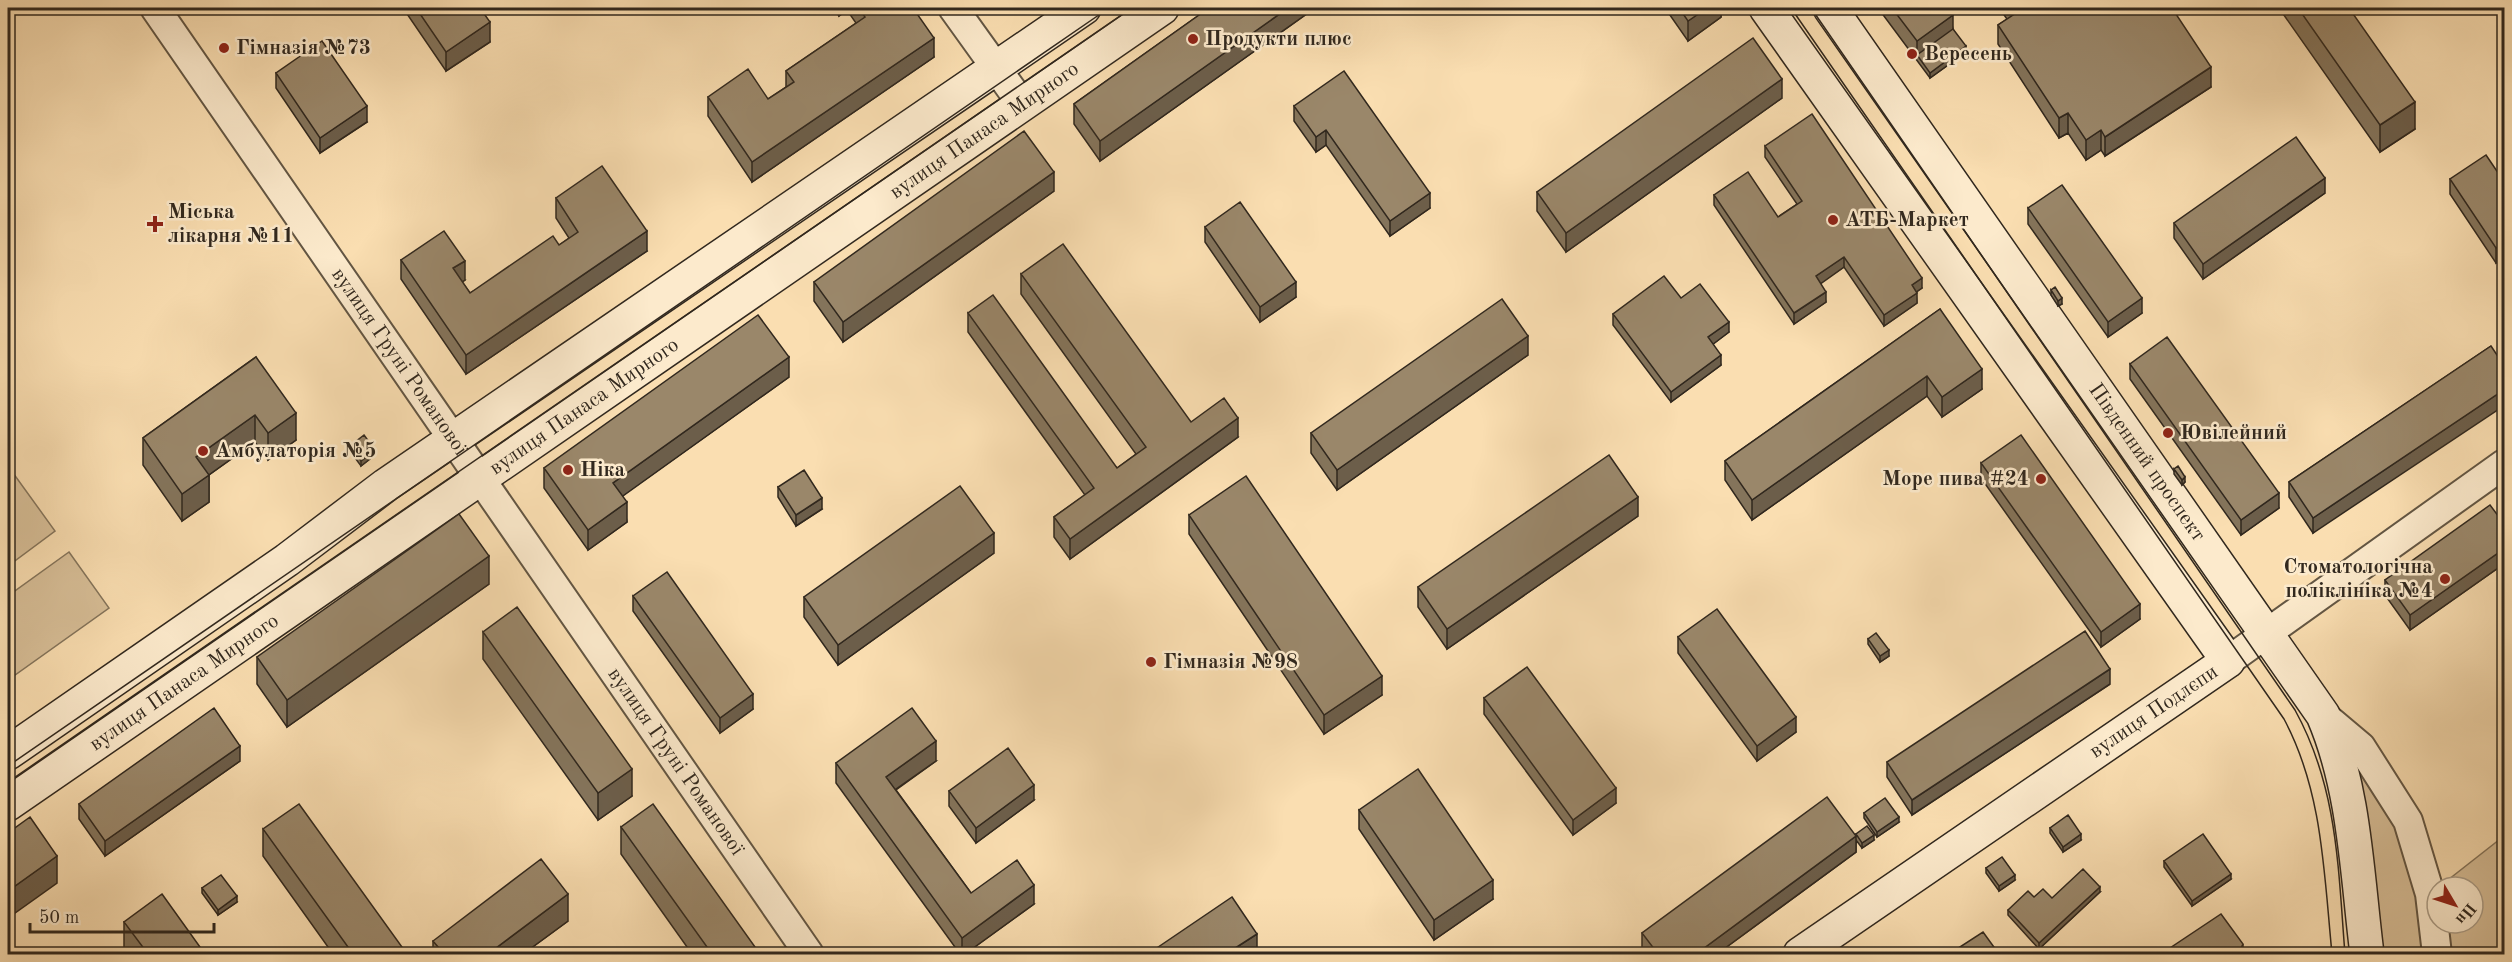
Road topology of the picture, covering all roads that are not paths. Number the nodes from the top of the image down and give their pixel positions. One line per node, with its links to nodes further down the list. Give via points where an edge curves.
1 (155, 8): 9 (street, вулиця Груні Романової)
2 (953, 8): 7 (street)
3 (1084, 8): 7 (main road, вулиця Панаса Мирного)
4 (1162, 8): 8 (main road, вулиця Панаса Мирного)
5 (1766, 8): 13 (main road)
6 (1830, 8): 12 (main road, Південний проспект)
7 (996, 68): 8 (street); 9 (main road, вулиця Панаса Мирного)
8 (1022, 104): 11 (main road, вулиця Панаса Мирного)
9 (453, 440): 11 (street, вулиця Груні Романової); 15 (main road, вулиця Панаса Мирного)
10 (2505, 464): 12 (street, вулиця Подлєпи)
11 (478, 478): 16 (main road, вулиця Панаса Мирного); 17 (street, вулиця Груні Романової)
12 (2268, 633): 13 (street, вулиця Подлєпи); 14 (main road, Південний проспект)
13 (2228, 661): 18 (main road, вулиця Подлєпи)
14 (2323, 715): 19 (main road, Південний проспект, via 2345,782); 20 (street, via 2361,747 2408,821 2430,894)
15 (8, 753)
16 (8, 804)
17 (809, 954)
18 (1800, 954)
19 (2367, 954)
20 (2437, 954)

